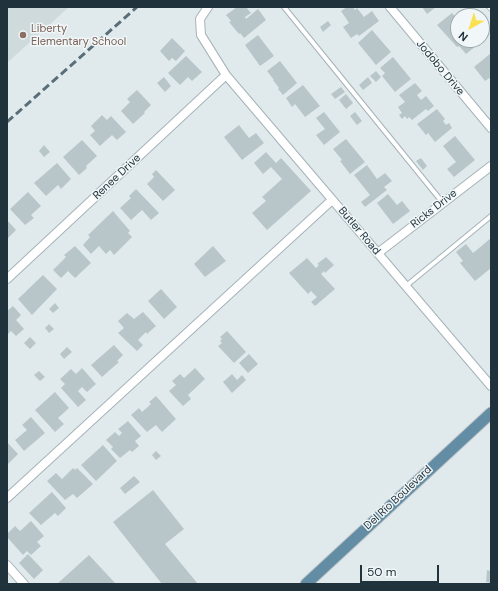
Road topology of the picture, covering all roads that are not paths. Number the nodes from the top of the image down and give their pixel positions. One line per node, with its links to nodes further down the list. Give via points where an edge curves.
1 (208, 7): 6 (street, via 200,19 201,35)
2 (284, 7): 10 (lane)
3 (390, 7): 7 (street, Jodobo Drive)
4 (489, 7): 5 (lane)
5 (491, 9)
6 (226, 75): 9 (street, Butler Road); 13 (street, Renee Drive)
7 (491, 128)
8 (491, 166): 10 (street, Ricks Drive)
9 (332, 200): 12 (street, Butler Road); 17 (street)
10 (443, 203): 12 (street, Ricks Drive)
11 (491, 216): 14 (lane)
12 (378, 253): 14 (street, Butler Road)
13 (7, 279)
14 (406, 286): 15 (street, Butler Road)
15 (491, 386)
16 (491, 414): 20 (main road, Del Río Boulevard)
17 (7, 498)
18 (7, 565): 19 (street)
19 (24, 584)
20 (306, 584)

